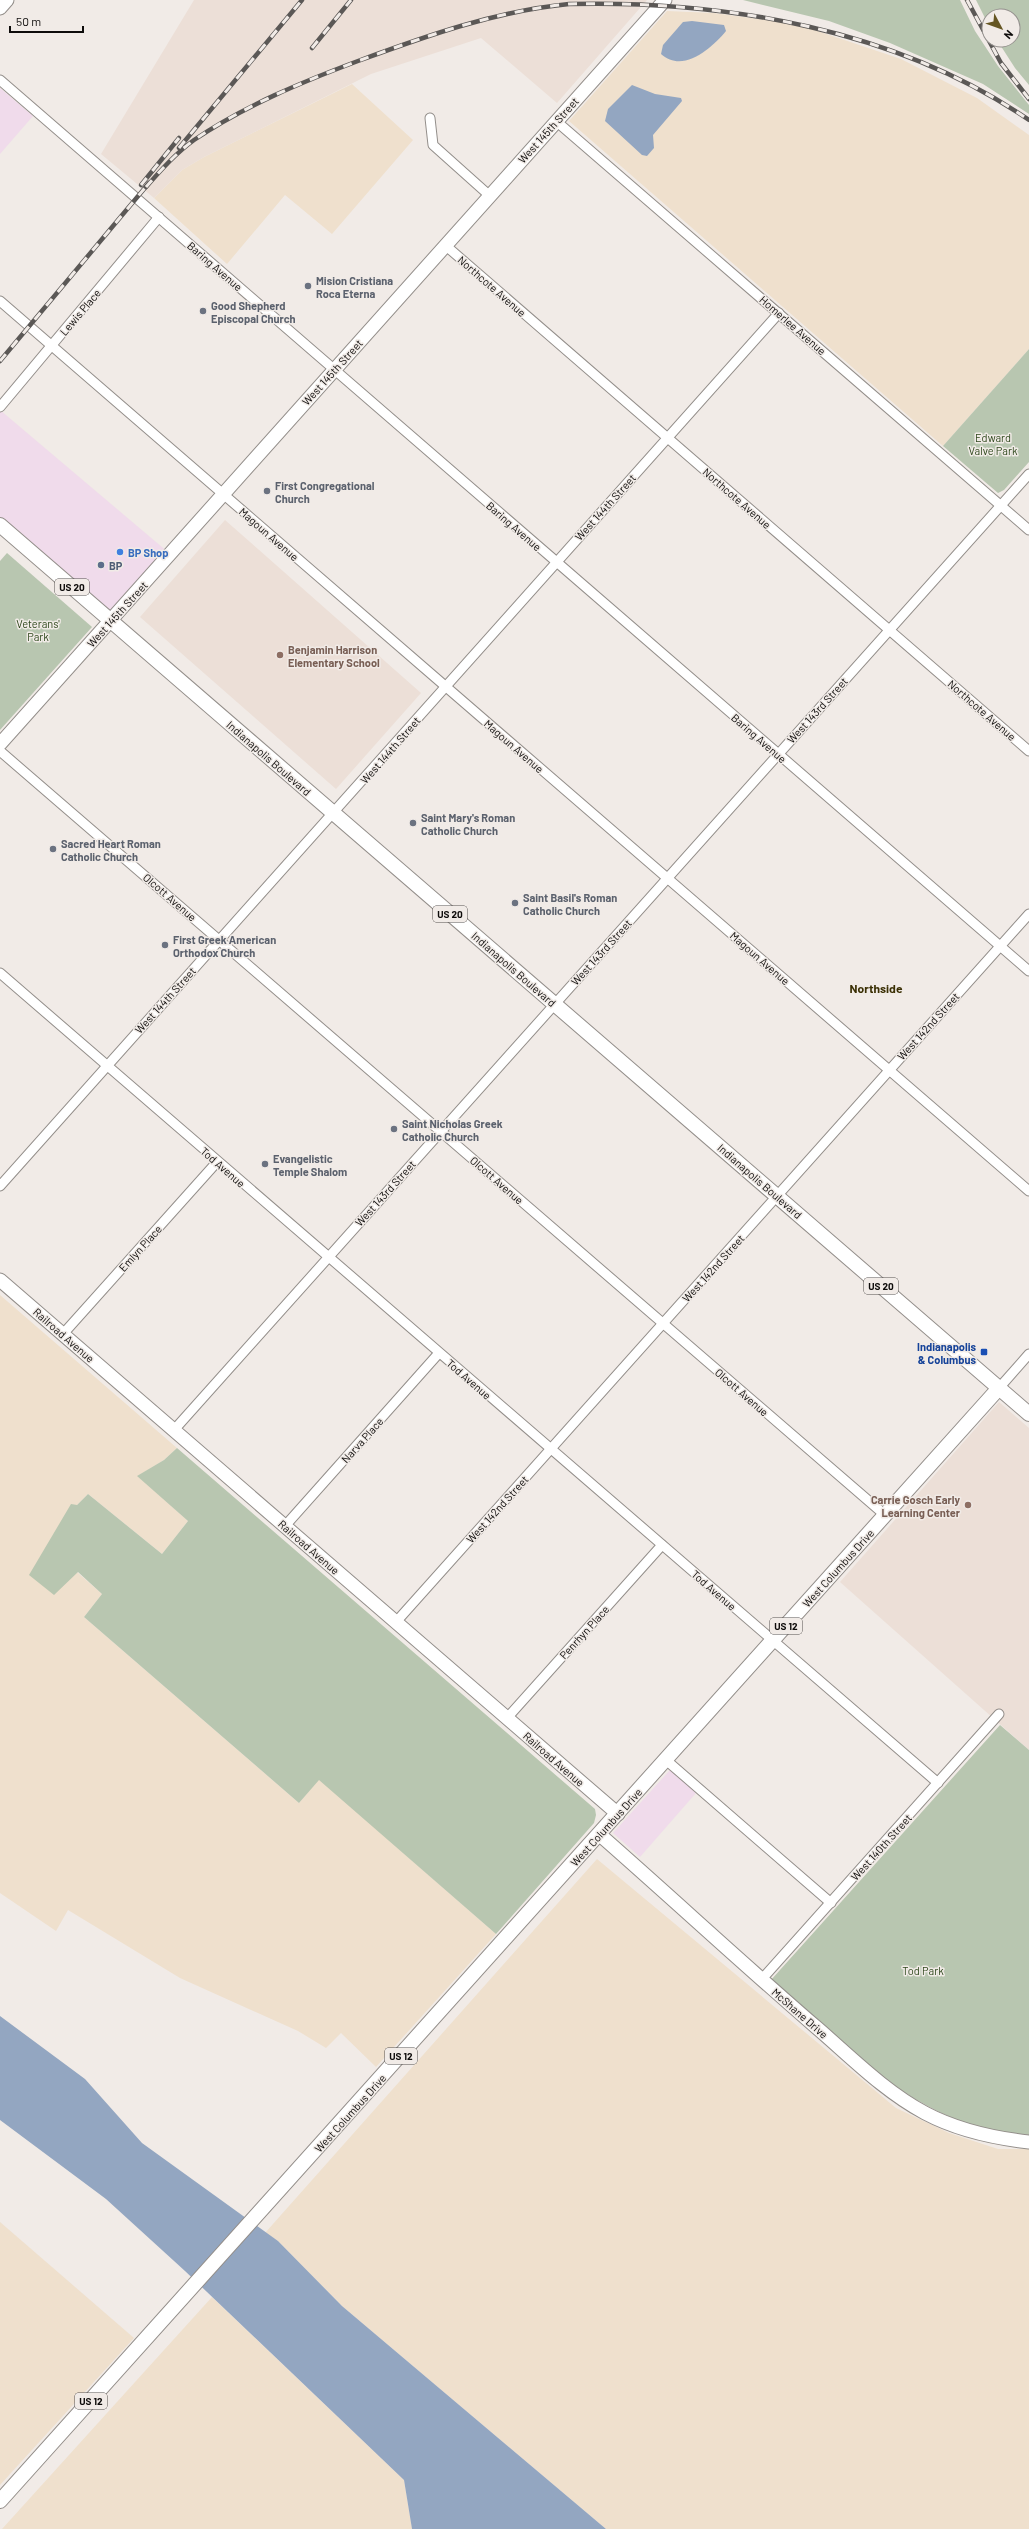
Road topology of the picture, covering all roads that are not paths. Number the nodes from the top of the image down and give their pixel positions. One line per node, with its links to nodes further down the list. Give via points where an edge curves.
1 (7, 0): 3 (street)
2 (665, 0): 6 (street, West 145th Street)
3 (0, 8)
4 (0, 80): 8 (street, Baring Avenue)
5 (430, 118): 7 (street, via 433,145)
6 (556, 121): 7 (street, West 145th Street); 11 (street, Homerlee Avenue)
7 (490, 196): 9 (street, West 145th Street)
8 (159, 218): 12 (street, Lewis Place); 13 (street, Baring Avenue)
9 (445, 245): 13 (street, West 145th Street); 15 (street, Northcote Avenue)
10 (0, 301): 12 (street, Magoun Avenue)
11 (778, 313): 15 (street, West 144th Street); 18 (street, Homerlee Avenue)
12 (52, 346): 14 (street, Lewis Place); 17 (street, Magoun Avenue)
13 (335, 370): 17 (street, West 145th Street); 21 (street, Baring Avenue)
14 (0, 407)
15 (668, 437): 21 (street, West 144th Street); 23 (street, Northcote Avenue)
16 (1029, 474): 18 (street, West 143rd Street)
17 (223, 494): 22 (street, West 145th Street); 24 (street, Magoun Avenue)
18 (1001, 506): 20 (street, Homerlee Avenue); 23 (street, West 143rd Street)
19 (0, 525): 22 (main road, Indianapolis Boulevard / US 20)
20 (1029, 530)
21 (556, 562): 24 (street, West 144th Street); 28 (street, Baring Avenue)
22 (111, 621): 25 (street, West 145th Street); 29 (main road, Indianapolis Boulevard / US 20)
23 (890, 630): 27 (street, Northcote Avenue); 28 (street, West 143rd Street)
24 (446, 687): 29 (street, West 144th Street); 30 (street, Magoun Avenue)
25 (0, 744)
26 (0, 751): 32 (street, Olcott Avenue)
27 (1029, 751)
28 (778, 754): 30 (street, West 143rd Street); 33 (street, Baring Avenue)
29 (334, 813): 32 (street, West 144th Street); 36 (main road, Indianapolis Boulevard / US 20)
30 (667, 878): 36 (street, West 143rd Street); 38 (street, Magoun Avenue)
31 (1029, 914): 33 (street, West 142nd Street)
32 (219, 940): 37 (street, West 144th Street); 39 (street, Olcott Avenue)
33 (1000, 946): 34 (street, Baring Avenue); 38 (street, West 142nd Street)
34 (1029, 971)
35 (1, 976): 37 (street, Tod Avenue)
36 (554, 1004): 39 (street, West 143rd Street); 43 (main road, Indianapolis Boulevard / US 20)
37 (107, 1066): 40 (street, Tod Avenue); 41 (street, West 144th Street)
38 (889, 1070): 42 (street, Magoun Avenue); 43 (street, West 142nd Street)
39 (441, 1132): 44 (street, West 143rd Street); 46 (street, Olcott Avenue)
40 (217, 1162): 44 (street, Tod Avenue); 47 (street, Emlyn Place)
41 (0, 1186)
42 (1029, 1191)
43 (777, 1196): 46 (street, West 142nd Street); 50 (main road, Indianapolis Boulevard / US 20)
44 (329, 1257): 48 (street, Tod Avenue); 52 (street, West 143rd Street)
45 (0, 1280): 47 (street, Railroad Avenue)
46 (663, 1323): 53 (street, West 142nd Street); 54 (street, Olcott Avenue)
47 (63, 1334): 52 (street, Railroad Avenue)
48 (439, 1353): 53 (street, Tod Avenue); 55 (street, Narva Place)
49 (1029, 1354): 50 (street, West Columbus Drive)
50 (999, 1388): 51 (main road, Indianapolis Boulevard); 54 (main road, West Columbus Drive / US 12)
51 (1029, 1414)
52 (174, 1430): 55 (street, Railroad Avenue)
53 (550, 1449): 56 (street, Tod Avenue); 57 (street, West 142nd Street)
54 (885, 1515): 58 (main road, West Columbus Drive / US 12)
55 (285, 1526): 57 (street, Railroad Avenue)
56 (662, 1545): 58 (street, Tod Avenue); 60 (street, Penrhyn Place)
57 (396, 1622): 60 (street, Railroad Avenue)
58 (773, 1641): 61 (main road, West Columbus Drive / US 12); 62 (street, Tod Avenue)
59 (999, 1714): 62 (street, West 140th Street)
60 (507, 1718): 63 (street, Railroad Avenue)
61 (666, 1760): 63 (main road, West Columbus Drive / US 12); 65 (street)
62 (938, 1783): 65 (street, West 140th Street)
63 (618, 1814): 64 (main road, West Columbus Drive / US 12)
64 (599, 1834): 66 (street, McShane Drive); 68 (main road, West Columbus Drive / US 12)
65 (831, 1903): 66 (street, West 140th Street)
66 (762, 1979): 67 (street, McShane Drive, via 880,2082 910,2104 940,2120 963,2128)
67 (1029, 2142)
68 (0, 2501)

